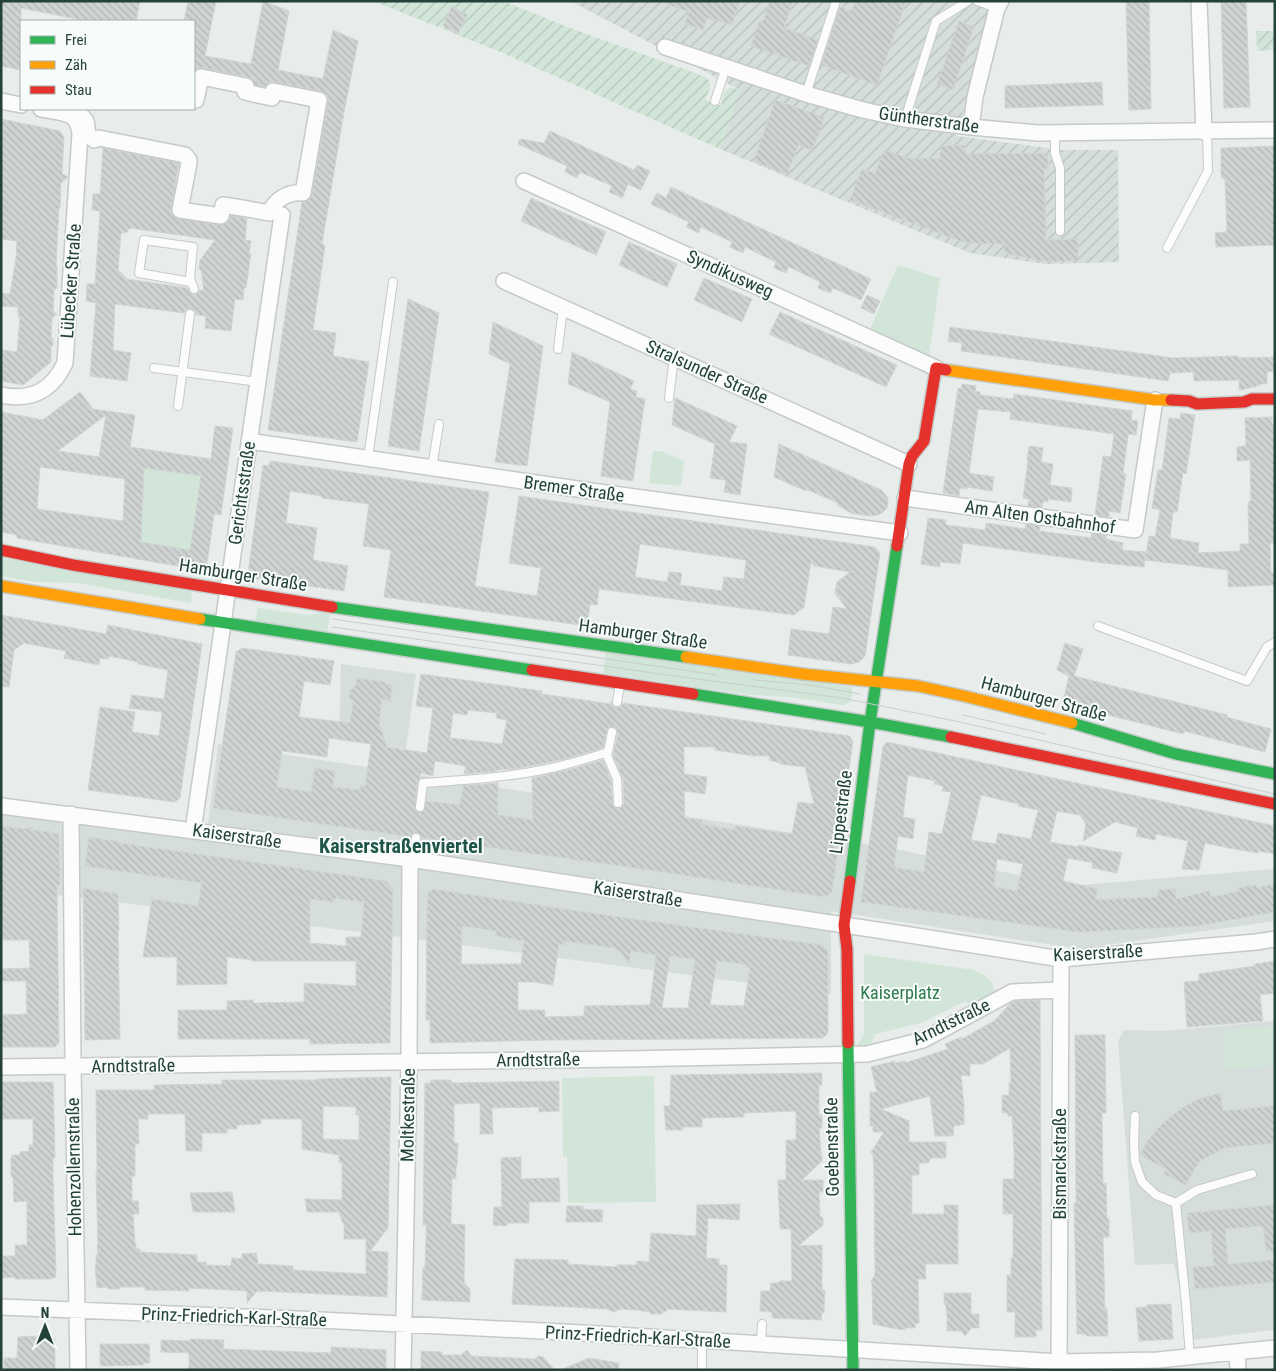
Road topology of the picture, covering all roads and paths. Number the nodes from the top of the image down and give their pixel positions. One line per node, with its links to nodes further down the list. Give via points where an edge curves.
1 (836, 1): 8 (lane)
2 (968, 1): 16 (lane, via 936,22)
3 (977, 1): 5 (lane)
4 (1199, 1): 19 (street)
5 (999, 5): 17 (street, via 975,97)
6 (665, 47): 7 (street, Güntherstraße)
7 (726, 67): 8 (street, Güntherstraße); 11 (lane)
8 (806, 94): 16 (street, Güntherstraße)
9 (195, 100): 14 (street, via 201,77 246,86 245,92 272,98 273,91 319,100 303,193 291,193 274,205 269,213 223,205 221,216 180,210 189,163 185,155 99,138 94,140 87,134 88,125 84,117)
10 (1, 101): 12 (street)
11 (715, 101)
12 (20, 105)
13 (45, 110): 15 (street)
14 (74, 110)
15 (76, 115): 36 (street, Lübecker Straße, via 80,134 65,363 59,376 39,393 24,398)
16 (905, 119): 17 (street, Güntherstraße)
17 (971, 128): 20 (street, Güntherstraße)
18 (1275, 130): 19 (street, Güntherstraße)
19 (1205, 132): 20 (street, Güntherstraße); 24 (lane, via 1208,171)
20 (1055, 133): 23 (lane, via 1055,153 1060,168)
21 (524, 181): 33 (street, Syndikusweg)
22 (282, 215): 35 (street, Gerichtsstraße)
23 (1060, 231)
24 (1167, 248)
25 (504, 281): 28 (street, Stralsunder Straße)
26 (393, 282): 43 (lane)
27 (192, 285): 27 (lane, via 193,247 144,240 139,274)
28 (563, 308): 30 (lane); 31 (street, Stralsunder Straße)
29 (190, 314): 34 (lane)
30 (558, 349)
31 (674, 358): 37 (lane); 44 (street, Stralsunder Straße)
32 (154, 368): 34 (lane)
33 (936, 368): 39 (main road); 44 (main road, via 924,441)
34 (183, 371): 35 (lane); 40 (lane)
35 (258, 382): 42 (street, Gerichtsstraße)
36 (1, 395)
37 (669, 398)
38 (1275, 399): 39 (main road, via 1197,404)
39 (1155, 400): 46 (street, Am Alten Ostbahnhof, via 1135,530)
40 (178, 406)
41 (439, 424): 45 (lane)
42 (249, 441): 43 (street, Bremer Straße); 50 (street, Gerichtsstraße)
43 (368, 458): 45 (street, Bremer Straße)
44 (909, 464): 46 (main road)
45 (432, 468): 47 (street, Bremer Straße)
46 (905, 498): 47 (main road)
47 (900, 533): 54 (main road)
48 (1, 550): 50 (main road, Hamburger Straße)
49 (1, 586): 51 (main road)
50 (228, 591): 51 (street, Gerichtsstraße); 54 (main road, Hamburger Straße, via 803,674)
51 (223, 623): 55 (main road); 66 (street, Gerichtsstraße)
52 (1098, 626): 53 (lane, via 1247,681 1267,647)
53 (1275, 642)
54 (877, 681): 57 (main road, Lippestraße); 60 (main road, Hamburger Straße, via 964,696 1058,719 1176,754)
55 (620, 683): 56 (lane); 57 (main road)
56 (617, 702)
57 (870, 722): 62 (main road); 69 (main road, Lippestraße)
58 (612, 732): 59 (lane)
59 (606, 753): 61 (lane, via 617,778); 64 (lane, via 515,775 423,783)
60 (1275, 774)
61 (618, 803)
62 (1275, 804)
63 (1, 806): 65 (street, Kaiserstraße)
64 (420, 807)
65 (71, 814): 66 (street, Kaiserstraße); 76 (street, Hohenzollernstraße)
66 (193, 831): 68 (street, Kaiserstraße)
67 (416, 838): 68 (lane)
68 (411, 860): 69 (street, Kaiserstraße); 74 (street, Moltkestraße)
69 (844, 925): 71 (street, Kaiserstraße); 73 (main road, Goebenstraße)
70 (1275, 939): 71 (street, Kaiserstraße)
71 (1060, 959): 72 (street, Bismarckstraße)
72 (1060, 990): 73 (street, Arndtstraße, via 1012,992 923,1040 867,1054); 90 (street, Bismarckstraße)
73 (848, 1054): 74 (street, Arndtstraße); 87 (main road, Goebenstraße)
74 (409, 1061): 76 (street, Arndtstraße); 83 (street, Moltkestraße)
75 (1, 1067): 76 (street, Arndtstraße)
76 (73, 1067): 81 (street, Hohenzollernstraße)
77 (1136, 1116): 79 (lane, via 1135,1162 1142,1182 1156,1195)
78 (1252, 1174): 79 (lane, via 1197,1190)
79 (1176, 1203): 89 (lane)
80 (1, 1307): 81 (street, Prinz-Friedrich-Karl-Straße)
81 (77, 1310): 83 (street, Prinz-Friedrich-Karl-Straße); 91 (street, Hohenzollernstraße)
82 (762, 1324): 85 (lane)
83 (404, 1325): 84 (street, Prinz-Friedrich-Karl-Straße); 92 (street, Moltkestraße)
84 (702, 1341): 85 (street, Prinz-Friedrich-Karl-Straße); 93 (lane)
85 (761, 1344): 87 (street, Prinz-Friedrich-Karl-Straße)
86 (1275, 1348): 88 (street, Prinz-Friedrich-Karl-Straße)
87 (853, 1350): 90 (street, Prinz-Friedrich-Karl-Straße); 94 (main road, Goebenstraße)
88 (1237, 1353): 89 (street, Prinz-Friedrich-Karl-Straße); 95 (street)
89 (1190, 1357): 90 (street, Prinz-Friedrich-Karl-Straße)
90 (1059, 1366)
91 (78, 1370)
92 (403, 1370)
93 (702, 1370)
94 (853, 1370)
95 (1238, 1370)

